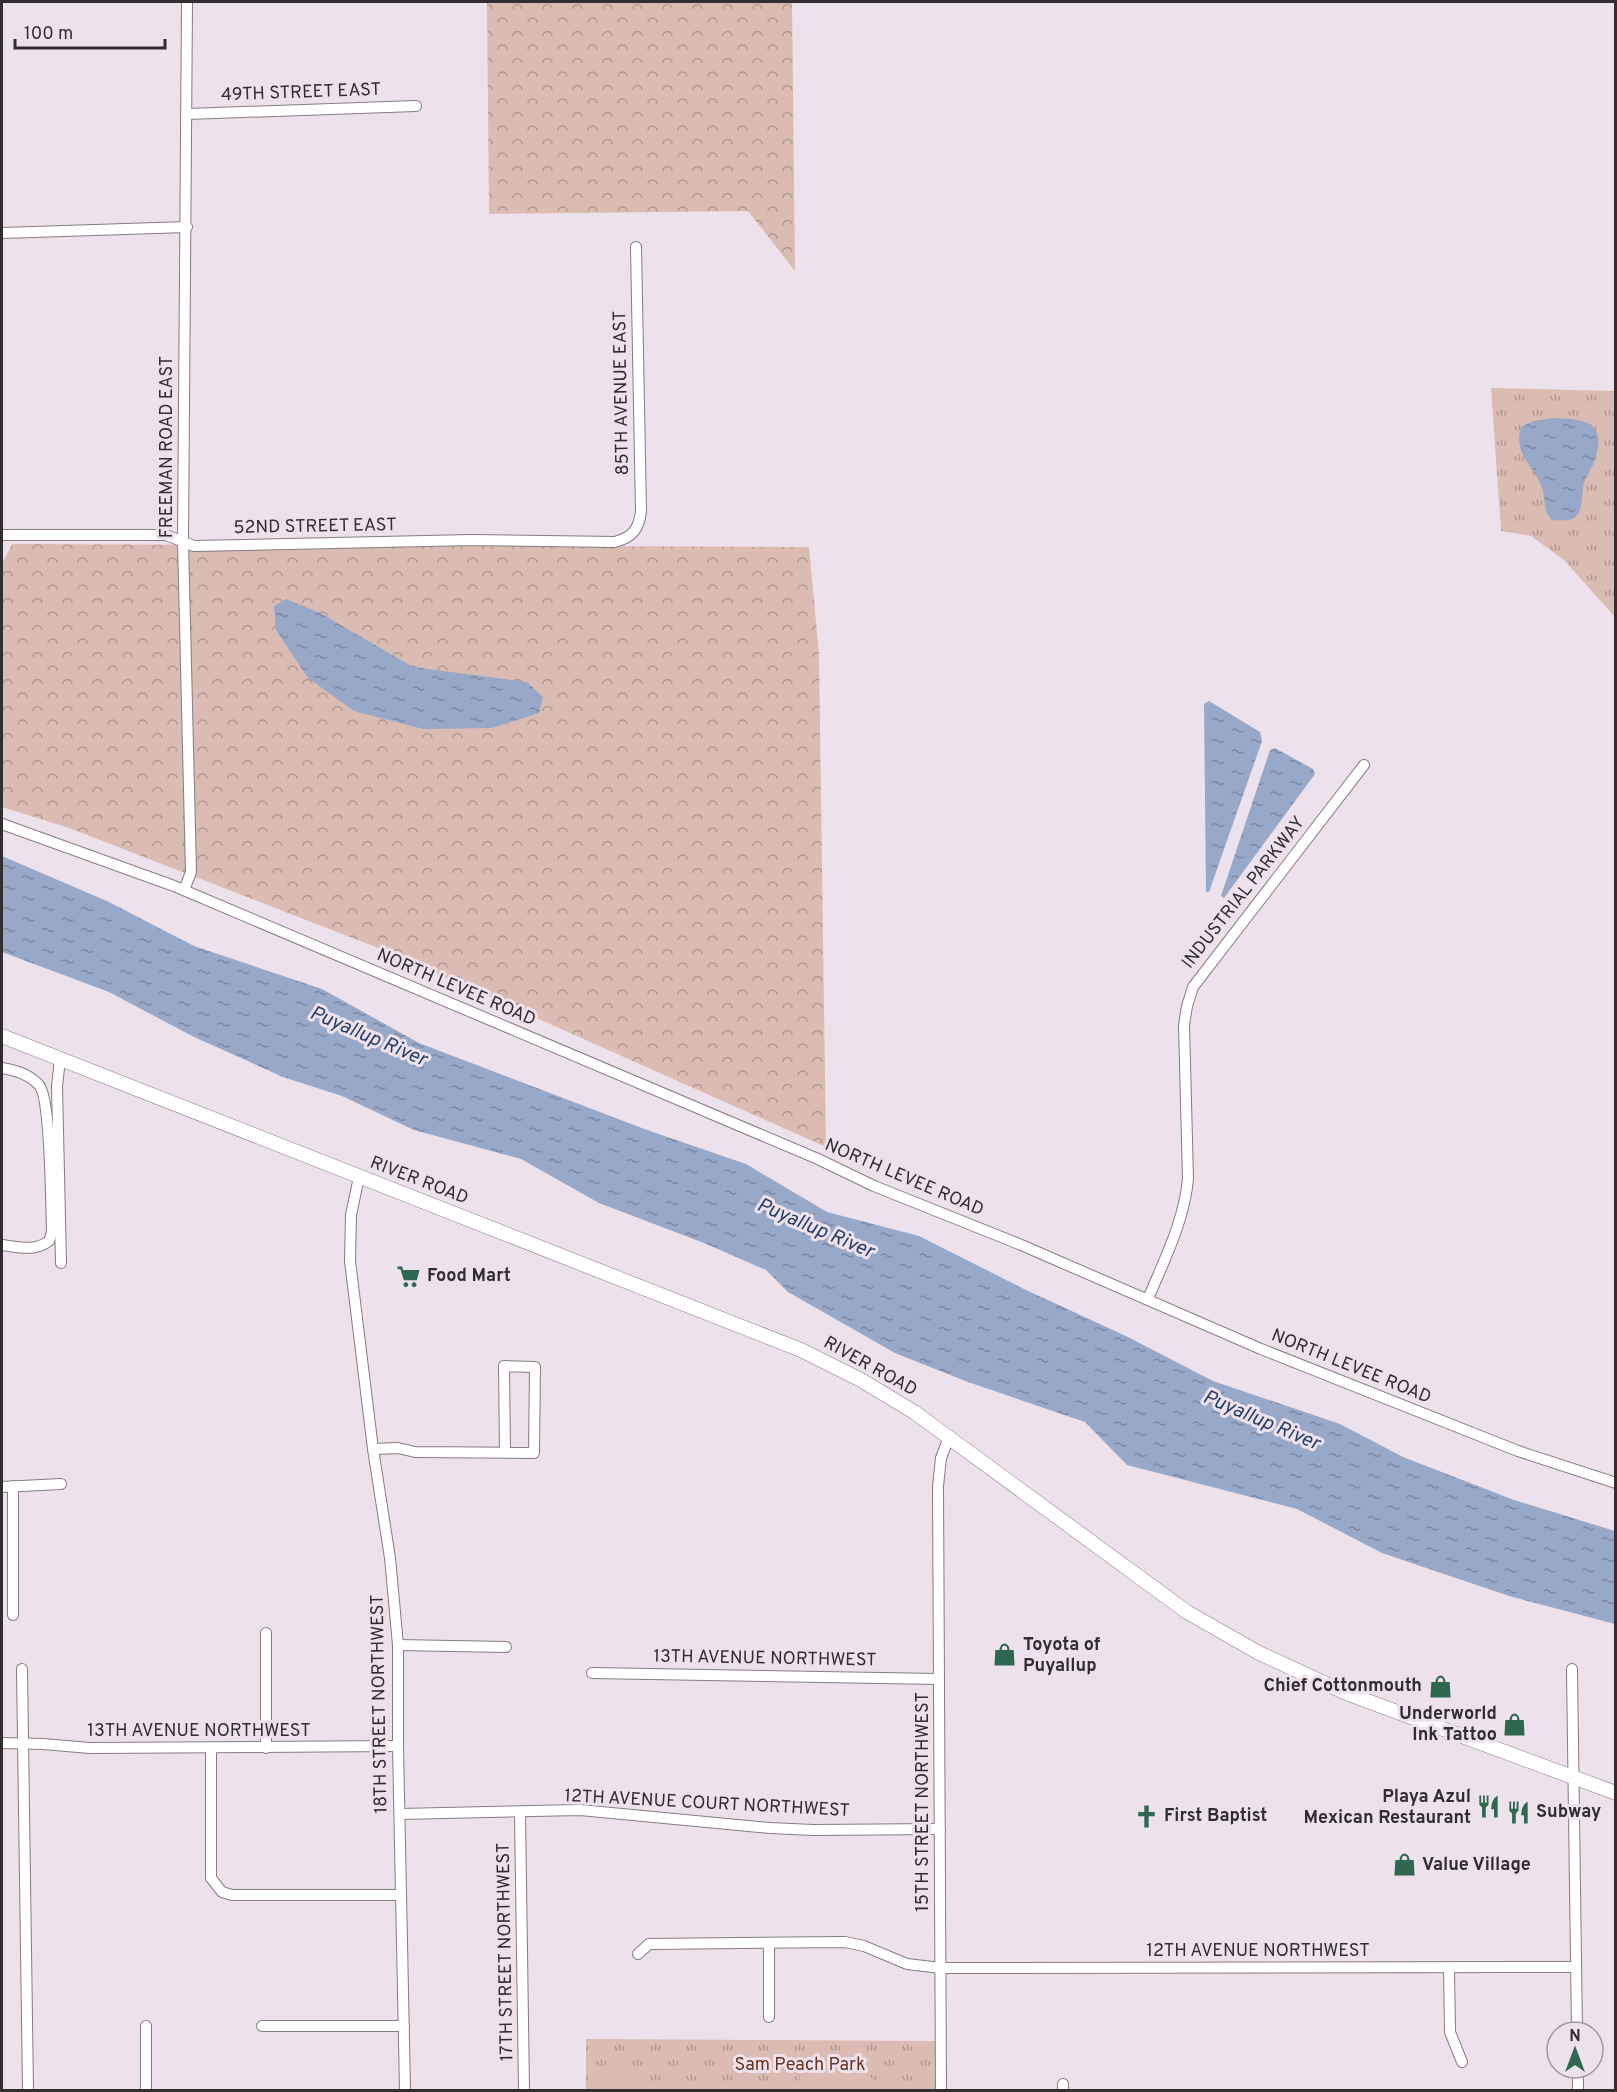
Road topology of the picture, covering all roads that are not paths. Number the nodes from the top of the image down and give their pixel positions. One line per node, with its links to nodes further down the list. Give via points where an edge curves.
1 (187, 2): 3 (street, FREEMAN ROAD EAST)
2 (416, 106): 3 (street, 49TH STREET EAST)
3 (187, 114): 4 (street, FREEMAN ROAD EAST)
4 (187, 228): 5 (street); 9 (street, FREEMAN ROAD EAST)
5 (2, 233)
6 (636, 247): 8 (street, 85TH AVENUE EAST, via 640,511 637,529)
7 (2, 535): 9 (street, 52ND STREET EAST, via 166,535)
8 (631, 536): 9 (street, 52ND STREET EAST, via 615,542 471,540 194,546)
9 (183, 541): 12 (street, FREEMAN ROAD EAST, via 191,872)
10 (1364, 765): 19 (street, INDUSTRIAL PARKWAY, via 1193,987 1184,1025 1186,1197 1183,1215)
11 (2, 824): 12 (street, NORTH LEVEE ROAD)
12 (184, 890): 19 (street, NORTH LEVEE ROAD)
13 (2, 1036): 14 (main road, RIVER ROAD)
14 (60, 1059): 16 (main road, RIVER ROAD); 18 (street, via 57,1086)
15 (2, 1068): 17 (street, via 25,1074 44,1092 52,1232 49,1241 30,1249)
16 (359, 1177): 20 (main road, RIVER ROAD, via 801,1350 883,1393); 21 (street, 18TH STREET NORTHWEST, via 351,1215 350,1261)
17 (2, 1245)
18 (61, 1263)
19 (1148, 1299): 23 (street, NORTH LEVEE ROAD, via 1480,1437)
20 (949, 1437): 34 (street, 15TH STREET NORTHWEST, via 939,1470); 40 (main road, RIVER ROAD, via 1187,1612 1259,1653 1346,1693)
21 (373, 1449): 22 (street); 29 (street, 18TH STREET NORTHWEST, via 387,1532)
22 (505, 1453): 22 (street, via 504,1366 535,1367 534,1453)
23 (1616, 1483)
24 (61, 1484): 25 (street)
25 (13, 1486): 26 (street); 27 (street)
26 (2, 1487)
27 (13, 1615)
28 (266, 1633): 39 (street)
29 (398, 1645): 30 (street); 37 (street, 18TH STREET NORTHWEST)
30 (506, 1647)
31 (1572, 1669): 40 (street)
32 (22, 1670): 36 (street)
33 (591, 1673): 34 (street, 13TH AVENUE NORTHWEST)
34 (939, 1679): 44 (street, 15TH STREET NORTHWEST)
35 (2, 1743): 36 (street, 13TH AVENUE NORTHWEST)
36 (22, 1744): 38 (street, 13TH AVENUE NORTHWEST); 57 (street)
37 (398, 1746): 39 (street, 13TH AVENUE NORTHWEST); 43 (street, 18TH STREET NORTHWEST)
38 (211, 1748): 39 (street, 13TH AVENUE NORTHWEST); 45 (street, via 210,1870 222,1893)
39 (266, 1748)
40 (1574, 1778): 41 (main road, RIVER ROAD); 48 (street)
41 (1616, 1793)
42 (520, 1813): 43 (street, 12TH AVENUE COURT NORTHWEST); 44 (street, 12TH AVENUE COURT NORTHWEST, via 580,1810 813,1830); 60 (street, 17TH STREET NORTHWEST)
43 (400, 1814): 45 (street, 18TH STREET NORTHWEST)
44 (940, 1829): 49 (street, 15TH STREET NORTHWEST)
45 (400, 1895): 55 (street, 18TH STREET NORTHWEST)
46 (769, 1943): 47 (street, 12TH AVENUE NORTHWEST, via 650,1944); 49 (street, 12TH AVENUE NORTHWEST, via 845,1942 907,1964); 51 (street)
47 (638, 1954)
48 (1576, 1967): 50 (street, 12TH AVENUE NORTHWEST); 52 (street)
49 (941, 1968): 50 (street, 12TH AVENUE NORTHWEST); 61 (street, 15TH STREET NORTHWEST)
50 (1449, 1968): 56 (street, via 1450,2032)
51 (769, 2017)
52 (1577, 2020)
53 (146, 2026): 58 (street)
54 (262, 2026): 55 (street)
55 (404, 2026): 59 (street, 18TH STREET NORTHWEST)
56 (1461, 2062)
57 (28, 2091)
58 (146, 2091)
59 (405, 2091)
60 (524, 2091)
61 (941, 2091)

